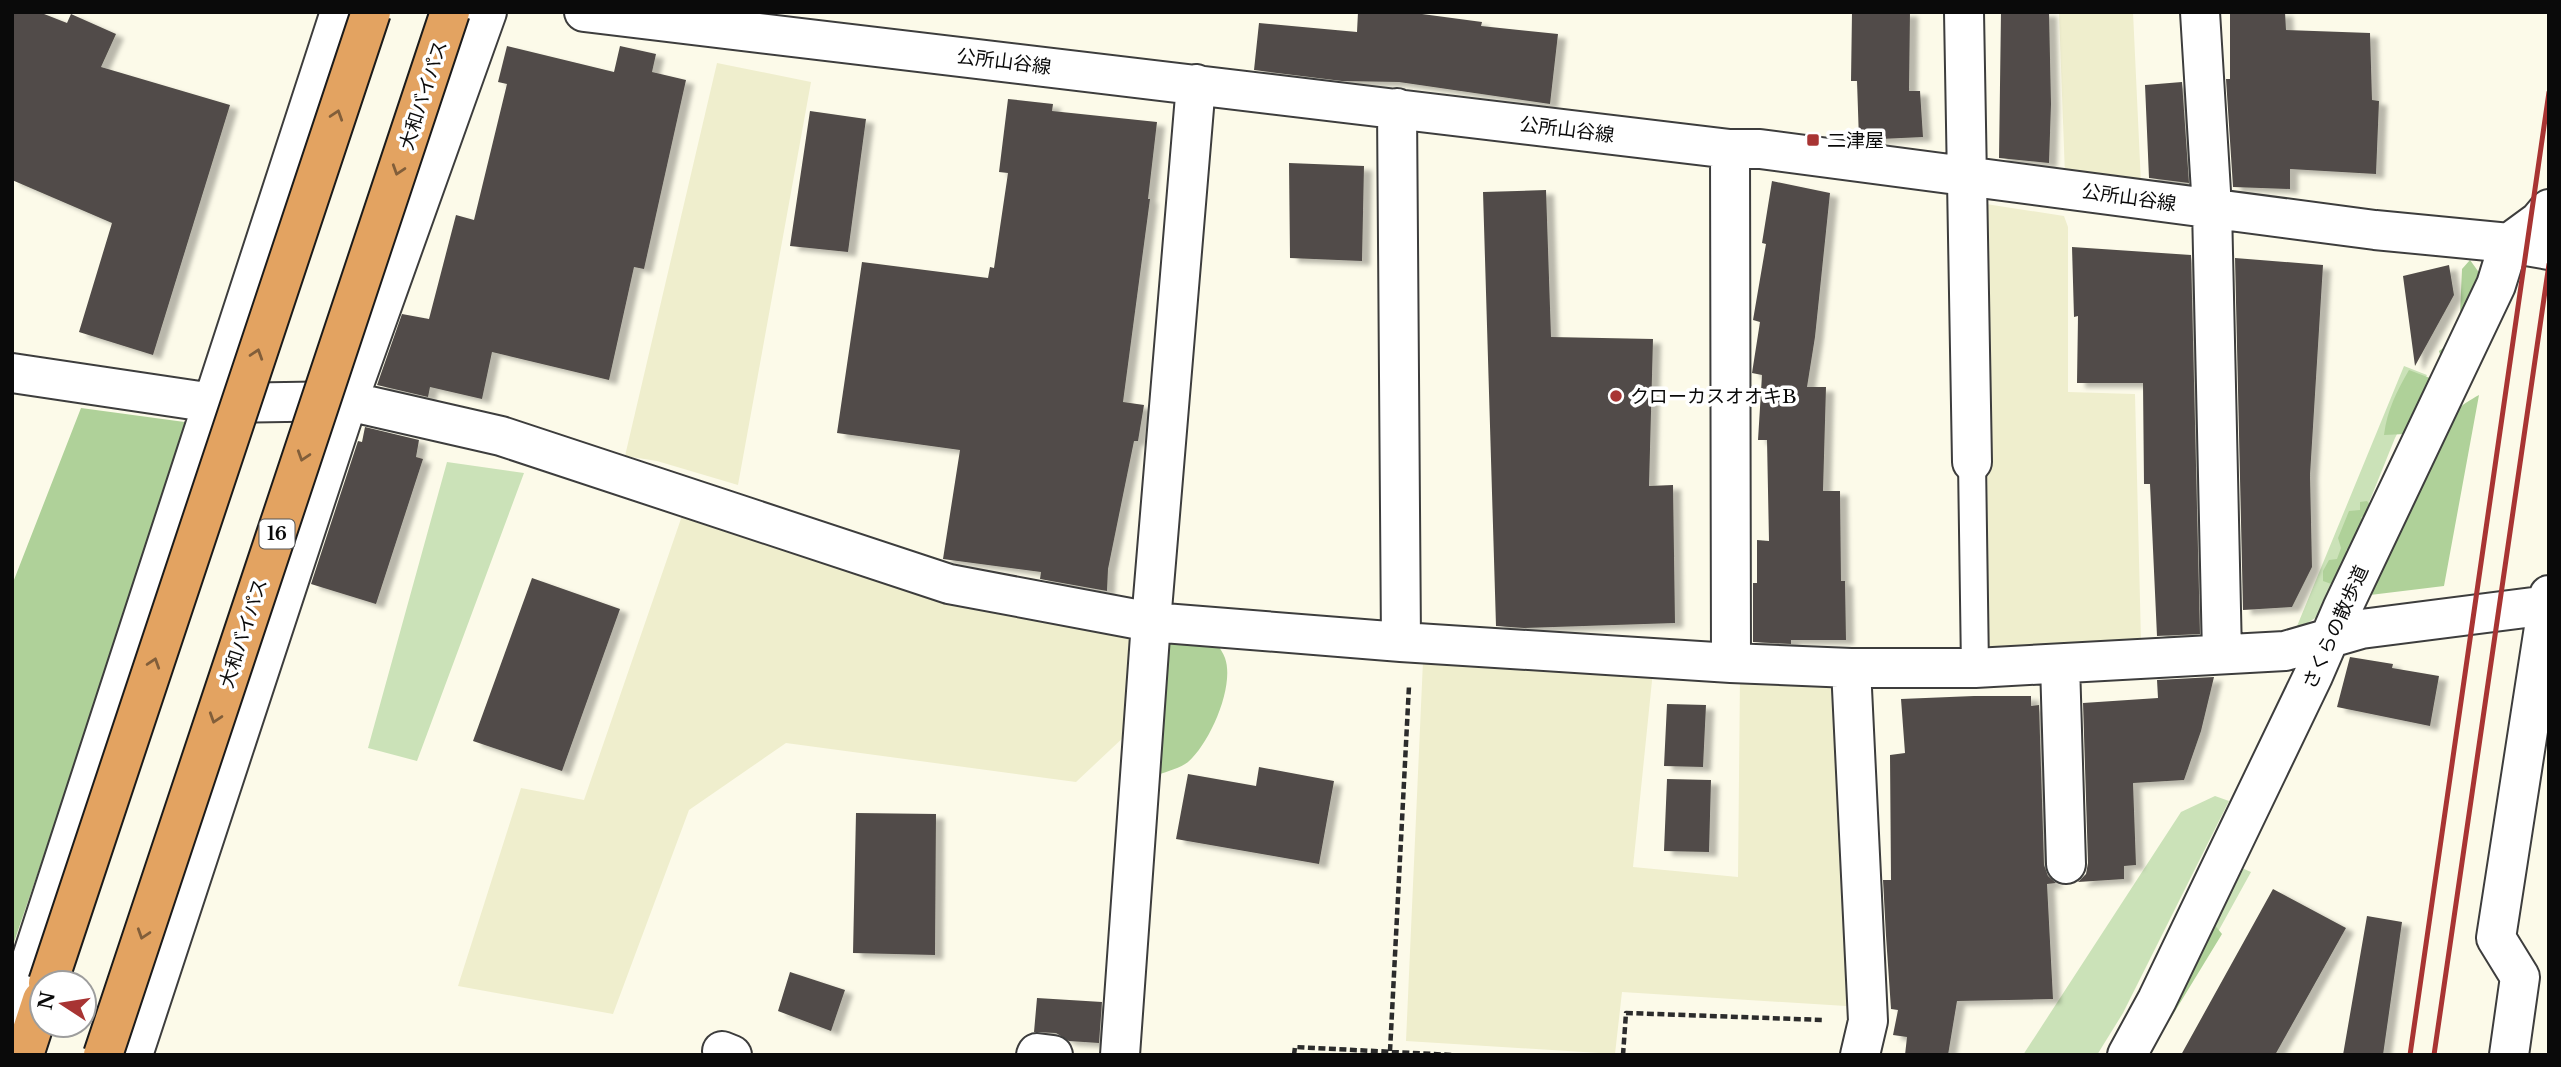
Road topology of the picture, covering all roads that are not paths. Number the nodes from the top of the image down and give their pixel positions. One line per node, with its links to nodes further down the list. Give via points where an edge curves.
1 (340, 12): 18 (street)
2 (371, 12): 30 (highway, one-way to 2, bridge)
3 (450, 12): 33 (highway, 大和バイパス / 16, one-way to 33, bridge)
4 (487, 12): 17 (street)
5 (583, 12): 8 (street, 公所山谷線)
6 (1964, 12): 11 (street)
7 (2200, 12): 12 (street)
8 (1196, 84): 9 (street, 公所山谷線); 21 (street)
9 (1397, 108): 10 (street, 公所山谷線); 23 (street)
10 (1730, 149): 11 (street, 公所山谷線); 25 (street)
11 (1967, 176): 12 (street, 公所山谷線); 19 (street)
12 (2212, 208): 14 (street, 公所山谷線); 24 (street)
13 (2549, 209): 14 (street)
14 (2509, 243): 15 (street, 公所山谷線); 22 (street, さくらの散歩道, via 2496,285)
15 (2549, 250)
16 (12, 373): 18 (street)
17 (348, 401): 18 (street); 21 (street, via 501,436 950,584); 34 (street)
18 (213, 403): 31 (street)
19 (1972, 462): 28 (lane)
20 (2548, 602): 22 (street, via 2361,629); 39 (street, via 2496,938 2520,977)
21 (1151, 622): 23 (street); 37 (street)
22 (2331, 638): 24 (street, via 2285,651); 38 (street, さくらの散歩道)
23 (1401, 642): 25 (street)
24 (2222, 654): 26 (street)
25 (1731, 663): 27 (street)
26 (2060, 664): 28 (street); 29 (street)
27 (1851, 668): 28 (street); 32 (street)
28 (1976, 668)
29 (2066, 864)
30 (53, 969)
31 (12, 1019)
32 (1864, 1038)
33 (103, 1055)
34 (133, 1055)
35 (1036, 1055): 36 (street)
36 (1053, 1055)
37 (1120, 1055)
38 (2127, 1055)
39 (2509, 1055)

